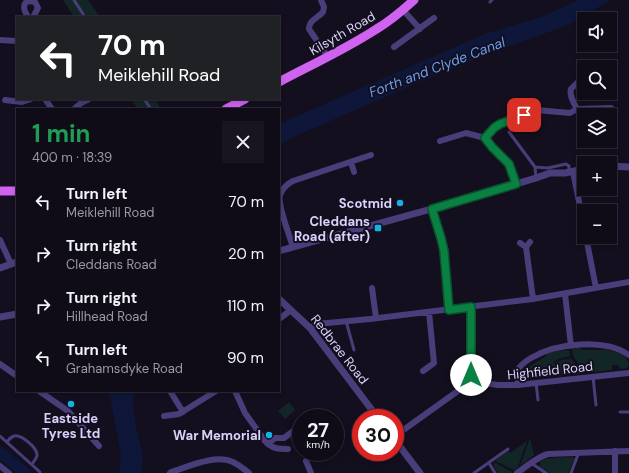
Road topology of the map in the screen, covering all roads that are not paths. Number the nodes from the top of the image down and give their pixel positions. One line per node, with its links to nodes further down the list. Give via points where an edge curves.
1 (74, 0): 7 (lane)
2 (321, 0): 13 (street, via 323,12 309,27)
3 (414, 0): 4 (main road, Kilsyth Road)
4 (403, 10): 9 (street); 13 (main road, Kilsyth Road, via 376,30)
5 (28, 16): 6 (street, via 24,6 26,2 31,1 35,2 38,8)
6 (34, 16)
7 (84, 16)
8 (434, 18): 9 (street)
9 (420, 29): 12 (street)
10 (0, 40): 11 (street)
11 (16, 41)
12 (394, 47)
13 (328, 57): 14 (main road, Kilsyth Road)
14 (280, 81)
15 (577, 83): 24 (street, via 570,91)
16 (5, 100): 20 (street)
17 (28, 100): 20 (street)
18 (87, 100): 22 (street)
19 (244, 100): 23 (main road)
20 (22, 102): 21 (street)
21 (21, 108)
22 (75, 108)
23 (228, 108)
24 (577, 109): 26 (street, via 570,113 536,110 500,124)
25 (509, 132): 31 (lane)
26 (485, 138): 27 (street, via 466,133); 37 (street, via 509,164)
27 (440, 141)
28 (371, 155): 29 (street)
29 (351, 162): 34 (street); 40 (street, via 293,182)
30 (617, 166): 32 (street)
31 (535, 167): 35 (lane, via 548,168 566,164); 36 (lane)
32 (629, 167)
33 (577, 171): 35 (street)
34 (354, 172)
35 (571, 172): 36 (street, via 550,173); 41 (street)
36 (536, 178): 37 (street)
37 (516, 184): 42 (street)
38 (0, 191): 39 (main road)
39 (16, 191)
40 (280, 194): 48 (street, via 280,203)
41 (579, 204)
42 (432, 209): 48 (street); 60 (street, via 444,251)
43 (0, 240): 50 (street)
44 (530, 242): 47 (street)
45 (520, 243): 47 (street)
46 (587, 244): 54 (street)
47 (526, 247): 56 (street)
48 (293, 248): 49 (street)
49 (280, 251)
50 (14, 263): 51 (street)
51 (0, 268)
52 (629, 282): 54 (street)
53 (372, 288): 65 (street)
54 (596, 288): 55 (street)
55 (565, 294): 56 (street); 68 (street)
56 (533, 299): 58 (street)
57 (280, 300): 59 (street, Redbrae Road)
58 (471, 307): 60 (street); 76 (street)
59 (291, 310): 64 (street); 67 (street, Redbrae Road)
60 (449, 310): 61 (street)
61 (428, 312): 65 (street); 72 (street, via 434,363)
62 (16, 314): 63 (street)
63 (0, 317)
64 (280, 318)
65 (376, 318): 66 (street)
66 (346, 321): 67 (street, via 317,324); 69 (lane)
67 (310, 328): 85 (street, Redbrae Road)
68 (572, 346): 70 (street, via 601,345); 78 (street, via 549,350 524,363 517,372)
69 (354, 350)
70 (629, 355)
71 (0, 364): 74 (street)
72 (423, 371)
73 (629, 373): 75 (street, Highfield Road)
74 (16, 375)
75 (593, 377): 77 (street, Highfield Road); 84 (lane)
76 (470, 381): 78 (street, Highfield Road, via 498,386); 90 (street)
77 (536, 383): 78 (street, Highfield Road); 83 (lane)
78 (518, 385)
79 (40, 392): 95 (street, via 68,411)
80 (171, 392): 86 (street)
81 (214, 392): 86 (street)
82 (235, 392): 94 (street, via 245,413)
83 (538, 400)
84 (596, 406)
85 (371, 409)
86 (183, 412): 89 (street)
87 (620, 412): 88 (lane)
88 (629, 412)
89 (164, 416)
90 (404, 430)
91 (292, 432): 94 (street, via 284,438 275,438)
92 (0, 436): 93 (lane)
93 (7, 442): 105 (lane); 105 (lane, via 16,435 35,449 37,454)
94 (268, 444): 96 (street, via 275,448)
95 (99, 446)
96 (288, 449)
97 (508, 449): 103 (lane)
98 (615, 451): 99 (street); 101 (street); 118 (street)
99 (629, 451)
100 (404, 452): 112 (street)
101 (579, 452): 104 (street, via 543,455); 117 (lane)
102 (306, 461): 111 (street)
103 (488, 463): 113 (lane); 114 (lane)
104 (531, 463): 115 (street); 116 (lane)
105 (32, 464): 107 (lane)
106 (0, 466): 108 (street)
107 (40, 472)
108 (8, 473)
109 (170, 473): 110 (street, via 221,459 234,463)
110 (249, 473)
111 (311, 473)
112 (420, 473)
113 (474, 473)
114 (496, 473)
115 (517, 473)
116 (546, 473)
117 (571, 473)
118 (615, 473)

